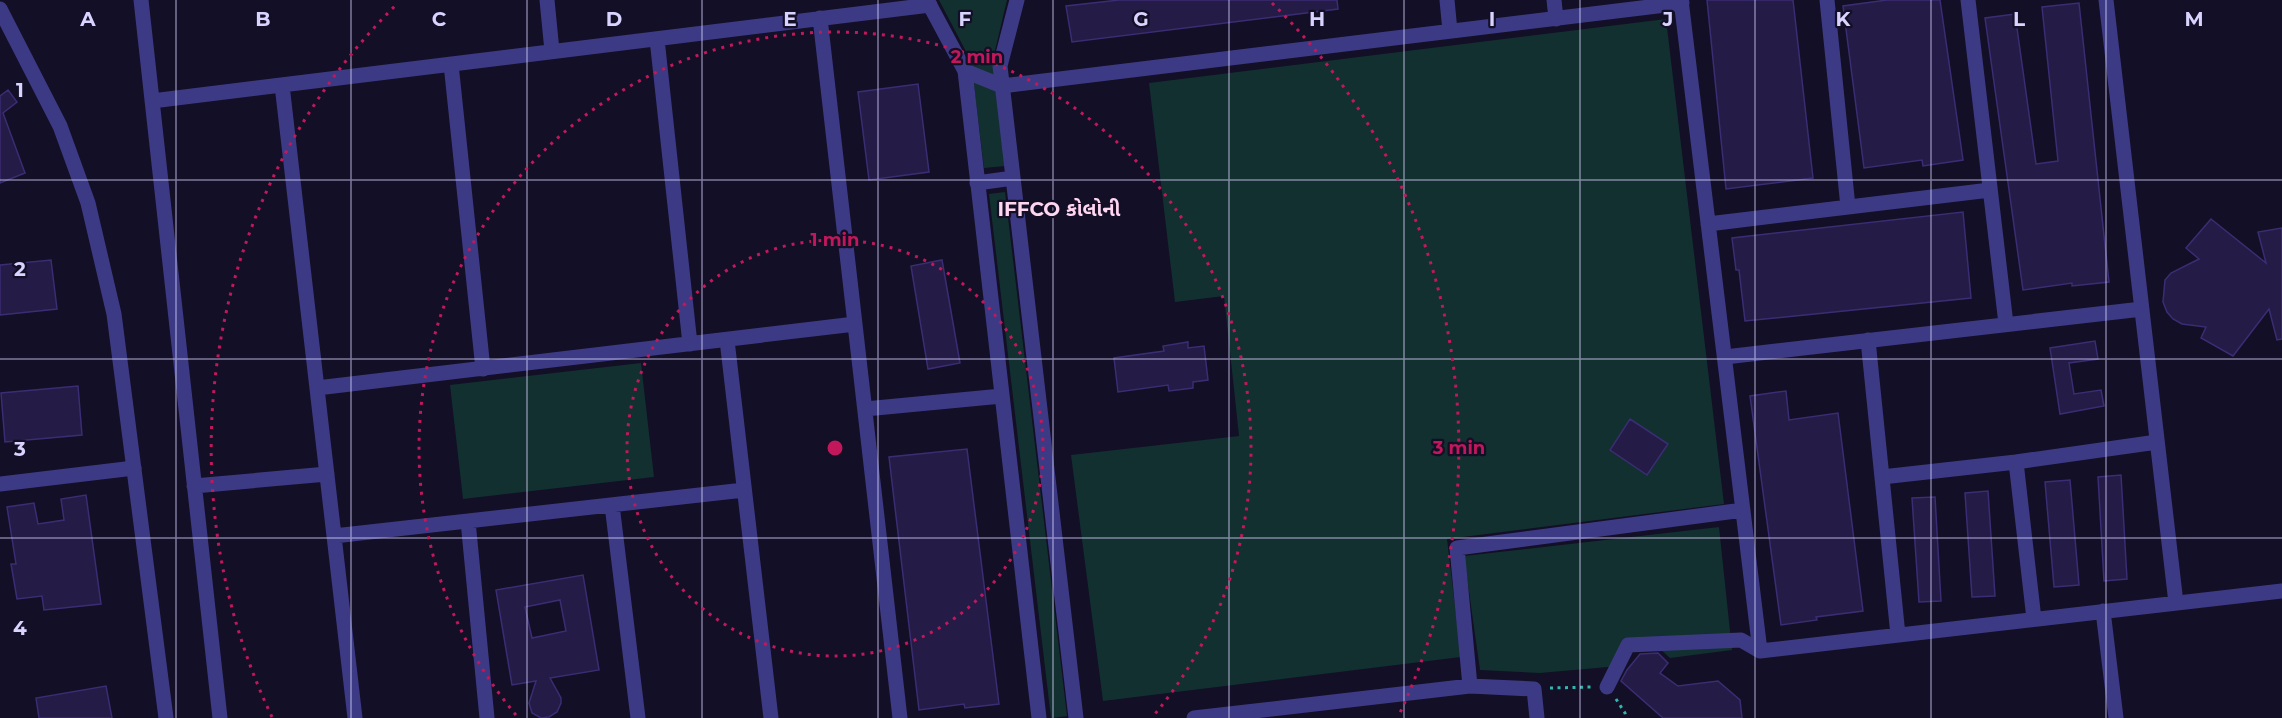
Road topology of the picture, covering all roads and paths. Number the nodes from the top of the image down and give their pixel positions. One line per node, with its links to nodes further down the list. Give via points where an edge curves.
1 (141, 0): 21 (street)
2 (547, 0): 16 (street)
3 (1017, 0): 20 (street, via 1000,66)
4 (1447, 0): 14 (street)
5 (1554, 0): 13 (street)
6 (1827, 0): 25 (street)
7 (1968, 0): 24 (street)
8 (2106, 0): 27 (street)
9 (929, 2): 12 (street); 18 (street)
10 (1681, 2): 13 (street); 26 (street)
11 (0, 9): 40 (street, via 60,126 88,203 114,314)
12 (820, 18): 15 (street); 28 (street)
13 (1556, 19): 14 (street)
14 (1450, 32): 20 (street)
15 (657, 39): 16 (street); 32 (street)
16 (552, 51): 17 (street)
17 (451, 64): 19 (street); 34 (street)
18 (965, 71): 20 (street); 23 (street)
19 (282, 85): 21 (street); 35 (street)
20 (1002, 86): 22 (street)
21 (152, 101): 44 (street)
22 (1013, 178): 23 (street); 68 (street)
23 (977, 183): 36 (street)
24 (1990, 190): 25 (street); 29 (street)
25 (1848, 207): 26 (street)
26 (1708, 224): 33 (street)
27 (2142, 309): 29 (street); 38 (street)
28 (855, 324): 30 (street); 37 (street)
29 (2006, 324): 31 (street)
30 (727, 340): 32 (street); 45 (street)
31 (1868, 340): 33 (street); 42 (street)
32 (690, 344): 34 (street)
33 (1725, 357): 47 (street)
34 (483, 369): 35 (street)
35 (317, 388): 41 (street)
36 (1002, 396): 37 (street); 67 (street)
37 (865, 409): 66 (street)
38 (2157, 442): 39 (street); 51 (street)
39 (2016, 462): 42 (street); 53 (street)
40 (134, 468): 43 (street); 60 (street)
41 (327, 474): 44 (street); 49 (street)
42 (1882, 477): 54 (street)
43 (0, 484)
44 (194, 486): 61 (street)
45 (744, 490): 46 (street); 65 (street)
46 (612, 505): 48 (street); 64 (street)
47 (1743, 510): 55 (street); 56 (street, via 1457,548)
48 (468, 521): 49 (street); 63 (street)
49 (334, 536): 62 (street)
50 (2282, 591): 51 (street)
51 (2176, 603): 52 (street)
52 (2103, 611): 53 (street); 72 (street)
53 (2034, 619): 54 (street)
54 (1898, 635): 55 (street)
55 (1761, 651): 57 (street, via 1741,640 1628,645)
56 (1470, 686): 58 (street); 59 (street)
57 (1607, 687): 58 (path); 71 (path)
58 (1534, 689): 70 (street)
59 (1308, 712): 69 (street)
60 (166, 718)
61 (220, 718)
62 (355, 718)
63 (487, 718)
64 (638, 718)
65 (771, 718)
66 (900, 718)
67 (1039, 718)
68 (1076, 718)
69 (1194, 718)
70 (1537, 718)
71 (1626, 718)
72 (2116, 718)

